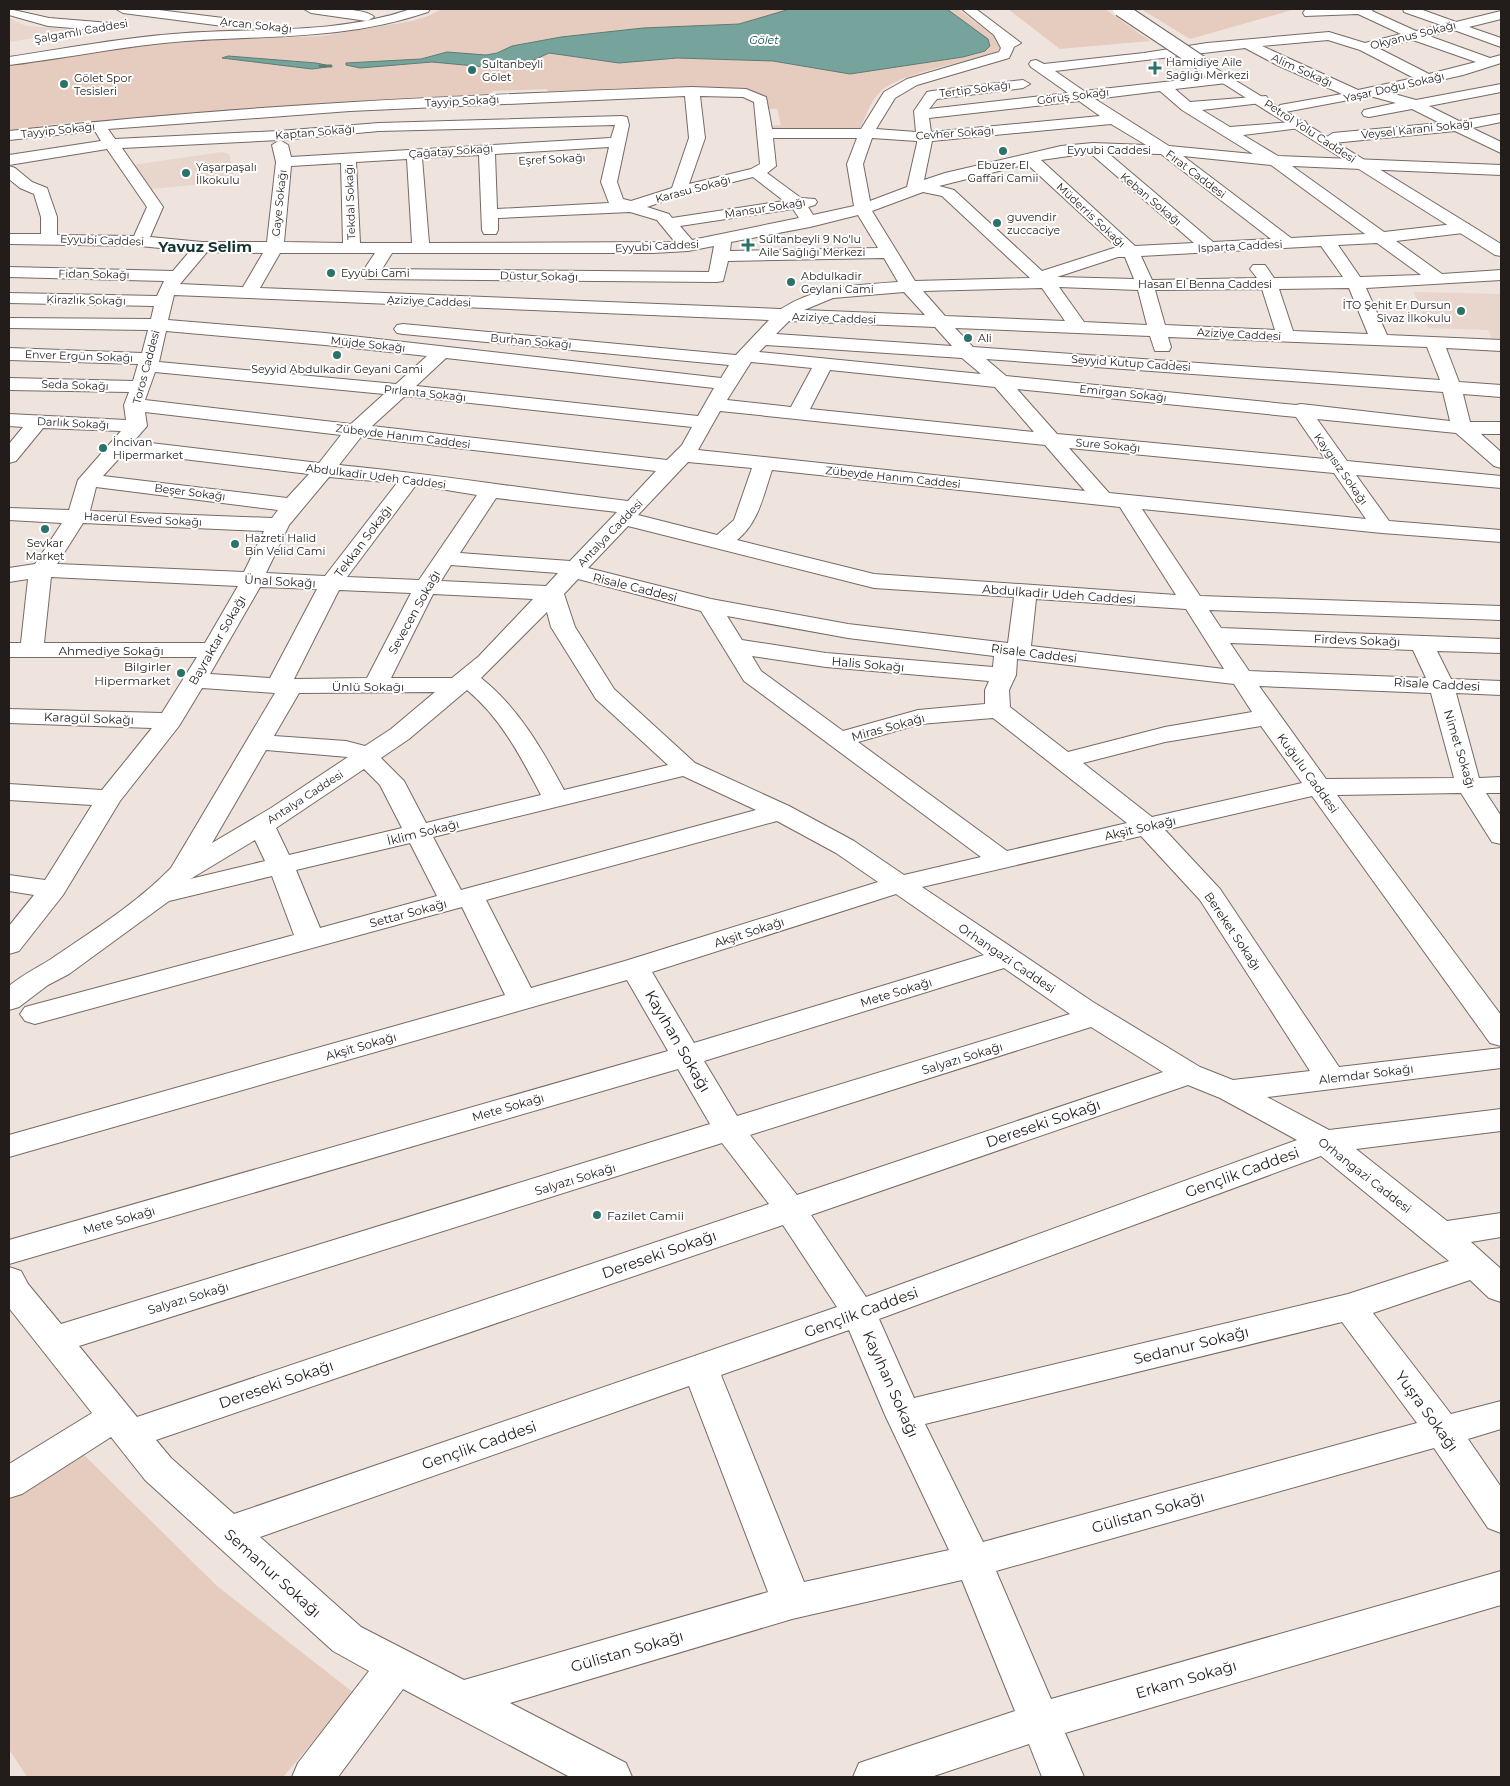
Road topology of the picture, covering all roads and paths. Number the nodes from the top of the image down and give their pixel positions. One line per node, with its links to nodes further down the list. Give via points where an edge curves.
1 (123, 9): 12 (street, Arcan Sokağı)
2 (182, 9): 12 (street, Şalgamlı Caddesi)
3 (311, 9): 14 (street)
4 (423, 9): 14 (street)
5 (968, 9): 18 (street)
6 (1120, 9): 28 (street, Petrol Yolu Caddesi, bridge)
7 (1132, 9): 28 (street, Petrol Yolu Caddesi)
8 (1364, 9): 11 (street); 19 (street)
9 (1409, 9): 16 (street)
10 (9, 11): 15 (street, via 48,22)
11 (1310, 13)
12 (161, 15): 15 (street, Şalgamlı Caddesi); 17 (street, Arcan Sokağı)
13 (1498, 17): 16 (street, Okyanus Sokağı)
14 (391, 20): 17 (street)
15 (119, 25): 20 (street, Şalgamlı Caddesi)
16 (1455, 25): 19 (street, Okyanus Sokağı); 21 (street)
17 (322, 32): 27 (street, via 184,37)
18 (1000, 33): 24 (street, via 1008,48); 25 (street, Fırat Caddesi)
19 (1413, 35): 23 (street, Okyanus Sokağı); 26 (street)
20 (54, 36)
21 (1501, 43)
22 (1248, 44): 23 (street, via 1329,36); 30 (street, via 1169,53 1163,60 1135,58); 38 (street, Alim Sokağı, via 1282,62)
23 (1365, 47): 32 (street, Okyanus Sokağı)
24 (1004, 55): 25 (street); 29 (street)
25 (1023, 57): 29 (street); 30 (street, Fırat Caddesi)
26 (1495, 60): 32 (street, Yaşar Doğu Sokağı)
27 (9, 61)
28 (1212, 66): 31 (street, Petrol Yolu Caddesi); 43 (street, Petrol Yolu Caddesi)
29 (965, 67): 55 (street, via 900,88 885,101)
30 (1042, 68): 33 (street, Fırat Caddesi)
31 (1227, 79): 34 (street, Görüş Sokağı); 40 (street, Petrol Yolu Caddesi)
32 (1428, 79): 38 (street, Yaşar Doğu Sokağı)
33 (1059, 80): 39 (street, Fırat Caddesi); 45 (street, Tertip Sokağı, via 932,94)
34 (1162, 86): 39 (street, Görüş Sokağı); 42 (street)
35 (1501, 88): 41 (street)
36 (692, 91): 37 (street, Tayyip Sokağı); 54 (street, Tayyip Sokağı, via 746,93 761,100); 80 (street, via 697,138)
37 (621, 93): 48 (street); 51 (street, Tayyip Sokağı, via 340,107)
38 (1364, 94): 41 (street, Alim Sokağı); 43 (street, Yaşar Doğu Sokağı)
39 (1080, 95): 45 (street, Görüş Sokağı); 47 (street, Fırat Caddesi)
40 (1261, 99): 42 (street); 50 (street, Petrol Yolu Caddesi)
41 (1412, 103): 44 (street); 52 (street, Alim Sokağı)
42 (1187, 107): 53 (street)
43 (1285, 108): 59 (street, Petrol Yolu Caddesi)
44 (1369, 113)
45 (920, 115): 58 (street)
46 (1501, 118): 52 (street, Veysel Karani Sokağı)
47 (1114, 119): 58 (street, Cevher Sokağı); 64 (street, Fırat Caddesi)
48 (622, 120): 49 (street, Kaptan Sokağı); 63 (street)
49 (473, 124): 57 (street, Kaptan Sokağı, via 379,127); 65 (street, via 473,132)
50 (1300, 124): 53 (street); 73 (street, Petrol Yolu Caddesi)
51 (99, 125): 56 (street, Tayyip Sokağı); 60 (street)
52 (1457, 126): 59 (street, Veysel Karani Sokağı); 62 (street, Alim Sokağı)
53 (1227, 132): 71 (street)
54 (766, 134): 55 (street, Cevher Sokağı); 76 (street, Tayyip Sokağı, via 768,166)
55 (866, 134): 58 (street, Cevher Sokağı); 81 (street, via 855,164)
56 (9, 135)
57 (279, 136): 60 (street, Kaptan Sokağı); 72 (street, Gaye Sokağı)
58 (925, 137): 78 (street)
59 (1333, 138): 73 (street, Petrol Yolu Caddesi)
60 (111, 144): 70 (street, Kaptan Sokağı); 92 (street, via 155,206)
61 (1093, 148): 64 (street, Eyyubi Caddesi); 69 (street, Eyyubi Caddesi); 105 (street, Keban Sokağı)
62 (1501, 148)
63 (617, 149): 67 (street, Eşref Sokağı); 83 (street, via 609,182 616,202)
64 (1165, 150): 71 (street, Eyyubi Caddesi); 94 (street, Fırat Caddesi)
65 (462, 151): 66 (street, Çağatay Sokağı); 67 (street, Çağatay Sokağı)
66 (414, 154): 68 (street, Çağatay Sokağı); 102 (street)
67 (488, 156): 85 (street)
68 (348, 157): 72 (street, Çağatay Sokağı); 100 (street, Tekdal Sokağı)
69 (1030, 158): 78 (street, Eyyubi Caddesi, via 945,178); 107 (street, Müderris Sokağı)
70 (9, 160)
71 (1275, 161): 73 (street, Eyyubi Caddesi); 90 (street)
72 (284, 162): 99 (street, Gaye Sokağı)
73 (1368, 164): 74 (street, Eyyubi Caddesi); 88 (street, Petrol Yolu Caddesi); 95 (street, Petrol Yolu Caddesi)
74 (1501, 170)
75 (9, 171): 77 (street)
76 (756, 172): 80 (street, Karasu Sokağı); 82 (street)
77 (26, 185): 79 (street); 91 (street, via 41,192 49,217)
78 (918, 188): 81 (street, Eyyubi Caddesi); 112 (street, via 948,193)
79 (9, 189)
80 (679, 191): 83 (street, Karasu Sokağı)
81 (862, 203): 82 (street, Mansur Sokağı, via 829,200); 86 (street, Eyyubi Caddesi); 109 (street)
82 (798, 204): 86 (street); 87 (street, Mansur Sokağı)
83 (630, 207): 84 (street); 87 (street)
84 (580, 209): 85 (street); 103 (street)
85 (489, 214): 106 (street)
86 (810, 222): 104 (street, Eyyubi Caddesi)
87 (670, 223): 96 (street)
88 (1463, 228): 90 (street, Isparta Caddesi); 108 (street, Petrol Yolu Caddesi)
89 (9, 238): 91 (street, Eyyubi Caddesi)
90 (1380, 238): 93 (street, Isparta Caddesi); 113 (street)
91 (49, 239): 92 (street, Eyyubi Caddesi)
92 (140, 241): 98 (street, Eyyubi Caddesi)
93 (1326, 241): 94 (street, Isparta Caddesi); 114 (street)
94 (1287, 244): 97 (street, Isparta Caddesi)
95 (1501, 244)
96 (688, 246): 103 (street, Eyyubi Caddesi); 104 (street, Eyyubi Caddesi)
97 (1246, 246): 105 (street, Isparta Caddesi); 116 (street)
98 (202, 247): 99 (street, Eyyubi Caddesi); 118 (street, Toros Caddesi)
99 (275, 247): 100 (street, Eyyubi Caddesi); 119 (street, Gaye Sokağı)
100 (352, 247): 101 (street, Eyyubi Caddesi)
101 (388, 247): 102 (street, Eyyubi Caddesi); 104 (street, Düstur Sokağı, via 370,274 717,277)
102 (421, 248): 106 (street, Eyyubi Caddesi)
103 (607, 248): 106 (street, Eyyubi Caddesi)
104 (722, 248): 109 (street)
105 (1210, 248): 107 (street, Isparta Caddesi)
106 (491, 249)
107 (1131, 251): 112 (street, Isparta Caddesi, via 1116,252); 115 (street, Müderris Sokağı)
108 (1501, 251)
109 (888, 253): 117 (street)
110 (9, 272): 118 (street, Fidan Sokağı)
111 (1501, 275): 113 (street, Hasan El Benna Caddesi)
112 (1043, 280): 115 (street, Hasan El Benna Caddesi); 117 (street, Hasan El Benna Caddesi); 127 (street)
113 (1439, 280): 114 (street, Hasan El Benna Caddesi)
114 (1355, 282): 116 (street, Hasan El Benna Caddesi); 132 (street)
115 (1145, 284): 116 (street, Hasan El Benna Caddesi); 128 (street, Müderris Sokağı)
116 (1269, 284): 129 (street)
117 (909, 286): 121 (street, Antalya Caddesi, via 830,293); 122 (street, Kuğulu Caddesi)
118 (170, 289): 119 (street, Aziziye Caddesi); 120 (street, Kirazlık Sokağı); 124 (street, Toros Caddesi)
119 (248, 293): 121 (street, Aziziye Caddesi)
120 (9, 298)
121 (783, 316): 122 (street, Aziziye Caddesi); 131 (street, Antalya Caddesi)
122 (942, 322): 127 (street, Aziziye Caddesi); 136 (street, Kuğulu Caddesi)
123 (9, 323): 124 (street, Müjde Sokağı)
124 (158, 325): 130 (street, Müjde Sokağı); 139 (street, Toros Caddesi)
125 (362, 325): 130 (street, via 342,323)
126 (381, 327): 138 (street, Burhan Sokağı)
127 (1078, 327): 128 (street, Aziziye Caddesi)
128 (1158, 330): 129 (street, Aziziye Caddesi); 141 (street, Müderris Sokağı)
129 (1286, 337): 132 (street, Aziziye Caddesi)
130 (325, 339): 135 (street, Müjde Sokağı)
131 (761, 339): 136 (street, Seyyid Kutup Caddesi); 138 (street, Antalya Caddesi)
132 (1380, 340): 133 (street, Aziziye Caddesi)
133 (1434, 341): 134 (street, Aziziye Caddesi); 145 (street)
134 (1501, 345)
135 (442, 352): 144 (street, Müjde Sokağı); 146 (street, Bayraktar Sokağı)
136 (968, 353): 141 (street, Seyyid Kutup Caddesi); 142 (street, Kuğulu Caddesi)
137 (9, 354): 139 (street, Enver Ergün Sokağı)
138 (744, 359): 140 (street, Emirgan Sokağı); 144 (street, Antalya Caddesi)
139 (148, 363): 146 (street, Pırlanta Sokağı); 148 (street, Toros Caddesi)
140 (824, 364): 142 (street, Emirgan Sokağı); 151 (street)
141 (1167, 365): 145 (street, Seyyid Kutup Caddesi)
142 (1000, 381): 150 (street, Emirgan Sokağı); 159 (street, Kuğulu Caddesi)
143 (9, 384): 148 (street, Seda Sokağı)
144 (726, 384): 149 (street, Antalya Caddesi)
145 (1452, 388): 147 (street, Seyyid Kutup Caddesi); 156 (street)
146 (400, 390): 154 (street, Pırlanta Sokağı); 158 (street, Bayraktar Sokağı)
147 (1501, 391)
148 (137, 396): 155 (street, Toros Caddesi); 158 (street, Zübeyde Hanım Caddesi)
149 (714, 405): 151 (street, Sure Sokağı); 154 (street, Antalya Caddesi)
150 (1301, 410): 156 (street, Emirgan Sokağı); 165 (street, Kaygısız Sokağı)
151 (798, 413): 159 (street, Sure Sokağı)
152 (9, 420): 153 (street, Darlık Sokağı)
153 (38, 421): 155 (street, Darlık Sokağı); 161 (street)
154 (704, 423): 162 (street, Antalya Caddesi, via 690,448)
155 (137, 426): 160 (street)
156 (1462, 428): 157 (street, Emirgan Sokağı); 163 (street)
157 (1501, 428)
158 (355, 431): 162 (street, Zübeyde Hanım Caddesi); 166 (street, Bayraktar Sokağı)
159 (1052, 440): 165 (street, Sure Sokağı); 171 (street, Kuğulu Caddesi)
160 (119, 445): 166 (street, Abdulkadir Udeh Caddesi); 168 (street)
161 (9, 457)
162 (678, 461): 164 (street, Zübeyde Hanım Caddesi); 173 (street, Antalya Caddesi)
163 (1501, 462)
164 (764, 464): 171 (street, Zübeyde Hanım Caddesi); 179 (street, via 745,520)
165 (1339, 466): 169 (street, Sure Sokağı); 177 (street, Kaygısız Sokağı)
166 (324, 470): 167 (street, Abdulkadir Udeh Caddesi); 172 (street, Bayraktar Sokağı)
167 (410, 478): 170 (street, Abdulkadir Udeh Caddesi); 185 (street, Tekkan Sokağı)
168 (88, 480): 172 (street, Beşer Sokağı); 175 (street)
169 (1501, 482)
170 (490, 491): 173 (street, Abdulkadir Udeh Caddesi); 180 (street, Sevecen Sokağı)
171 (1115, 500): 177 (street, Zübeyde Hanım Caddesi); 189 (street, Kuğulu Caddesi)
172 (292, 505): 176 (street, Bayraktar Sokağı)
173 (628, 513): 179 (street, Abdulkadir Udeh Caddesi); 182 (street, Antalya Caddesi)
174 (9, 514): 175 (street, Hacerül Esved Sokağı)
175 (78, 515): 176 (street, Hacerül Esved Sokağı); 181 (street)
176 (278, 525): 184 (street, Bayraktar Sokağı)
177 (1382, 527): 178 (street, Zübeyde Hanım Caddesi)
178 (1501, 536)
179 (721, 543): 187 (street, Abdulkadir Udeh Caddesi, via 874,581)
180 (445, 558): 182 (street, Risale Caddesi); 186 (street, Sevecen Sokağı)
181 (42, 570): 183 (street, Ünal Sokağı); 184 (street, Ünal Sokağı); 197 (street)
182 (574, 570): 188 (street, Antalya Caddesi); 190 (street, Risale Caddesi)
183 (9, 575)
184 (252, 580): 185 (street, Ünal Sokağı); 198 (street, Bayraktar Sokağı)
185 (331, 583): 186 (street, Ünal Sokağı); 204 (street, Tekkan Sokağı)
186 (425, 588): 188 (street, Ünal Sokağı); 205 (street, Sevecen Sokağı)
187 (1026, 591): 189 (street, Abdulkadir Udeh Caddesi); 199 (street)
188 (552, 593): 202 (street, Antalya Caddesi, via 487,661); 215 (street, Orhangazi Caddesi, via 563,627 605,694)
189 (1193, 603): 191 (street, Abdulkadir Udeh Caddesi); 192 (street, Kuğulu Caddesi)
190 (710, 606): 194 (street); 199 (street, Risale Caddesi)
191 (1501, 613)
192 (1214, 635): 193 (street, Firdevs Sokağı); 200 (street, Kuğulu Caddesi)
193 (1421, 642): 195 (street, Firdevs Sokağı); 203 (street, Nimet Sokağı)
194 (733, 646): 199 (street, Halis Sokağı, via 826,660); 211 (street, via 752,676)
195 (1501, 646)
196 (9, 650): 197 (street, Ahmediye Sokağı)
197 (32, 650): 198 (street, Ahmediye Sokağı)
198 (213, 650): 201 (street, Bayraktar Sokağı)
199 (1010, 659): 200 (street, Risale Caddesi); 207 (street, via 997,690)
200 (1240, 678): 203 (street, Risale Caddesi); 209 (street, Kuğulu Caddesi)
201 (194, 680): 204 (street, Ünlü Sokağı); 210 (street, Bayraktar Sokağı)
202 (462, 682): 205 (street, Ünlü Sokağı); 213 (street, Antalya Caddesi, via 400,734); 221 (street, via 494,700 525,742)
203 (1441, 684): 206 (street, Risale Caddesi); 217 (street, Nimet Sokağı)
204 (285, 686): 205 (street, Ünlü Sokağı); 212 (street, Tekkan Sokağı)
205 (375, 686)
206 (1501, 688)
207 (998, 710): 211 (street, Miras Sokağı, via 918,717); 214 (street, Bereket Sokağı)
208 (9, 716): 210 (street, Karagül Sokağı)
209 (1268, 718): 214 (street, via 1149,736); 218 (street, Kuğulu Caddesi)
210 (170, 721): 220 (street, Bayraktar Sokağı)
211 (839, 740): 227 (street)
212 (258, 742): 213 (street, via 346,748); 229 (street, Tekkan Sokağı)
213 (367, 756): 223 (street, Antalya Caddesi); 225 (street, via 391,781)
214 (1063, 761): 224 (street, Bereket Sokağı)
215 (686, 768): 221 (street, İklim Sokağı); 222 (street, Orhangazi Caddesi)
216 (1501, 785): 217 (street, Akşit Sokağı)
217 (1469, 786): 218 (street, Akşit Sokağı); 226 (street, Nimet Sokağı)
218 (1317, 787): 224 (street, Akşit Sokağı); 242 (street, Kuğulu Caddesi)
219 (9, 792): 220 (street)
220 (109, 798): 232 (street, Bayraktar Sokağı)
221 (556, 800): 225 (street, İklim Sokağı)
222 (780, 812): 231 (street, Orhangazi Caddesi, via 845,847); 234 (street, Settar Sokağı)
223 (261, 825): 228 (street); 229 (street, Antalya Caddesi)
224 (1147, 826): 227 (street, Akşit Sokağı); 246 (street, Bereket Sokağı, via 1210,895)
225 (417, 833): 228 (street, İklim Sokağı); 234 (street)
226 (1501, 836)
227 (1004, 861): 231 (street, Akşit Sokağı)
228 (281, 866): 233 (street, İklim Sokağı); 235 (street)
229 (182, 872): 233 (street, Antalya Caddesi)
230 (9, 883): 232 (street)
231 (900, 884): 237 (street, Orhangazi Caddesi); 238 (street, Akşit Sokağı)
232 (53, 889): 236 (street, Bayraktar Sokağı)
233 (160, 895): 240 (street, Antalya Caddesi, via 59,967 46,982)
234 (462, 898): 235 (street, Settar Sokağı); 239 (street)
235 (310, 939): 240 (street, Settar Sokağı)
236 (9, 945)
237 (1006, 958): 241 (street, Orhangazi Caddesi); 243 (street, Mete Sokağı)
238 (635, 968): 239 (street, Akşit Sokağı); 243 (street, Kayıhan Sokağı)
239 (522, 1000): 251 (street, Akşit Sokağı)
240 (14, 1006)
241 (1095, 1016): 245 (street, Orhangazi Caddesi); 249 (street, Salyazı Sokağı)
242 (1501, 1036)
243 (686, 1056): 249 (street, Kayıhan Sokağı); 255 (street, Mete Sokağı)
244 (1501, 1058): 246 (street, Alemdar Sokağı)
245 (1189, 1074): 247 (street, Orhangazi Caddesi); 252 (street, Dereseki Sokağı)
246 (1330, 1078): 247 (street, Alemdar Sokağı)
247 (1231, 1091): 250 (street, Orhangazi Caddesi)
248 (1501, 1120): 250 (street, Gençlik Caddesi)
249 (730, 1131): 252 (street, Kayıhan Sokağı); 261 (street, Salyazı Sokağı)
250 (1325, 1142): 254 (street, Orhangazi Caddesi); 260 (street, Gençlik Caddesi)
251 (9, 1146)
252 (790, 1210): 260 (street, Kayıhan Sokağı); 265 (street, Dereseki Sokağı)
253 (1501, 1225): 254 (street)
254 (1441, 1234): 256 (street, Orhangazi Caddesi)
255 (9, 1252)
256 (1476, 1265): 258 (street, Orhangazi Caddesi); 259 (street, Sedanur Sokağı)
257 (9, 1280): 261 (street, Semanur Sokağı)
258 (1501, 1289)
259 (1350, 1307): 263 (street, Sedanur Sokağı); 266 (street, Yuşra Sokağı)
260 (860, 1313): 262 (street, Gençlik Caddesi); 263 (street, Kayıhan Sokağı)
261 (54, 1340): 265 (street, Semanur Sokağı)
262 (700, 1368): 269 (street, Gençlik Caddesi); 272 (street)
263 (904, 1415): 270 (street, Kayıhan Sokağı)
264 (1501, 1415): 266 (street, Gülistan Sokağı)
265 (123, 1425): 267 (street, Dereseki Sokağı); 269 (street, Semanur Sokağı, via 158,1469)
266 (1442, 1430): 268 (street, Yuşra Sokağı); 270 (street, Gülistan Sokağı)
267 (9, 1483)
268 (1501, 1516)
269 (227, 1532): 273 (street, Semanur Sokağı, via 347,1639)
270 (973, 1561): 272 (street, Gülistan Sokağı); 275 (street, Kayıhan Sokağı)
271 (1501, 1588): 275 (street, Erkam Sokağı)
272 (792, 1602): 274 (street, Gülistan Sokağı)
273 (397, 1665): 274 (street, Semanur Sokağı); 276 (street)
274 (462, 1699): 277 (street, Semanur Sokağı)
275 (1038, 1722): 278 (street, Erkam Sokağı); 279 (street, Kayıhan Sokağı)
276 (313, 1777)
277 (610, 1777)
278 (874, 1777)
279 (1063, 1777)

